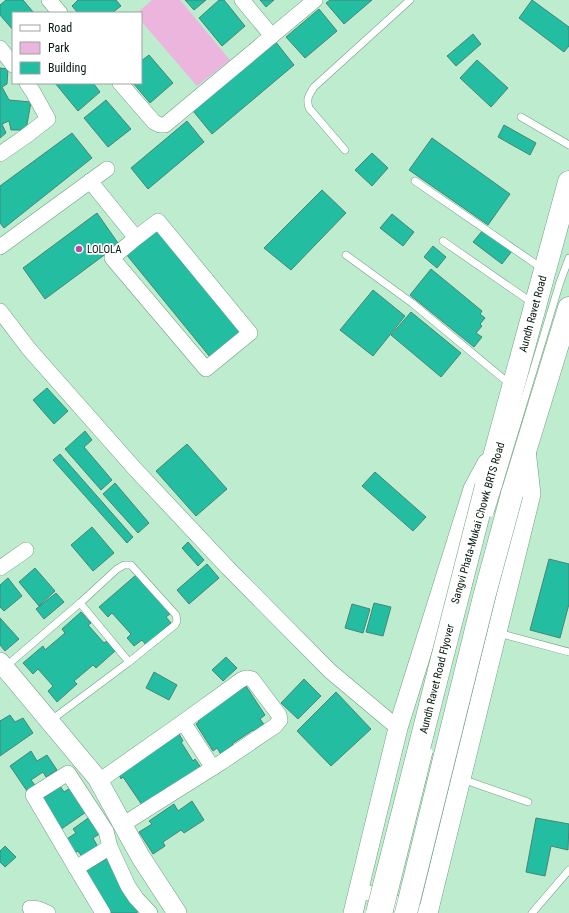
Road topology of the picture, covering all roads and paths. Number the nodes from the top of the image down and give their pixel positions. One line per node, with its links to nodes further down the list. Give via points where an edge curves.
1 (242, 0): 4 (street)
2 (315, 0): 4 (street)
3 (410, 0): 11 (lane, via 309,94 309,108)
4 (272, 36): 8 (street, via 165,125 154,122)
5 (0, 48): 6 (street)
6 (12, 64)
7 (28, 84): 12 (street, via 48,119)
8 (121, 84)
9 (521, 117): 10 (lane)
10 (569, 145)
11 (345, 150)
12 (0, 154)
13 (107, 169): 14 (street)
14 (90, 181): 17 (street); 19 (street)
15 (415, 181): 22 (lane)
16 (569, 182): 22 (main road, Aundh Ravet Road)
17 (136, 238): 17 (street, via 112,258 206,369 250,334 158,221)
18 (443, 241): 23 (lane)
19 (0, 246)
20 (346, 255): 26 (lane, via 412,303)
21 (569, 258): 29 (lane, Sangvi Phata-Mukai Chowk BRTS Road)
22 (545, 270): 23 (main road, Aundh Ravet Road)
23 (535, 305): 26 (main road, Aundh Ravet Road)
24 (569, 308): 28 (main road)
25 (0, 311): 40 (street, via 29,349 135,469 228,568 330,671)
26 (513, 386): 27 (main road, Aundh Ravet Road)
27 (497, 445): 29 (main road, Aundh Ravet Road Flyover); 40 (street, via 472,489)
28 (526, 449): 29 (main road, Aundh Ravet Road Flyover); 34 (street, via 531,494)
29 (499, 489): 30 (lane, Sangvi Phata-Mukai Chowk BRTS Road, bridge); 57 (main road, Aundh Ravet Road Flyover, bridge); 59 (main road, Aundh Ravet Road Flyover, bridge, via 484,596)
30 (488, 522)
31 (26, 550): 32 (street)
32 (0, 568)
33 (80, 603): 36 (lane); 36 (lane, via 117,569 131,565 176,615 175,626); 37 (lane)
34 (497, 633): 35 (lane); 43 (street)
35 (569, 652)
36 (129, 662): 38 (lane)
37 (2, 665): 38 (street)
38 (50, 722): 44 (street)
39 (183, 722): 42 (street); 42 (street, via 248,677 279,715 280,720 275,726); 44 (street)
40 (398, 728): 50 (street)
41 (432, 744): 58 (lane, bridge)
42 (213, 768): 46 (street)
43 (461, 778): 45 (lane); 61 (street)
44 (99, 781): 46 (street)
45 (528, 802)
46 (122, 825): 52 (street)
47 (110, 847): 48 (street); 48 (street, via 106,831 68,773 33,796); 55 (street, via 128,886)
48 (76, 868): 54 (street)
49 (569, 870): 62 (lane)
50 (358, 888): 56 (street); 60 (street)
51 (30, 908): 53 (street)
52 (174, 908): 55 (street)
53 (48, 913)
54 (103, 913)
55 (151, 913)
56 (353, 913)
57 (376, 913)
58 (389, 913)
59 (406, 913)
60 (422, 913)
61 (428, 913)
62 (532, 913)

